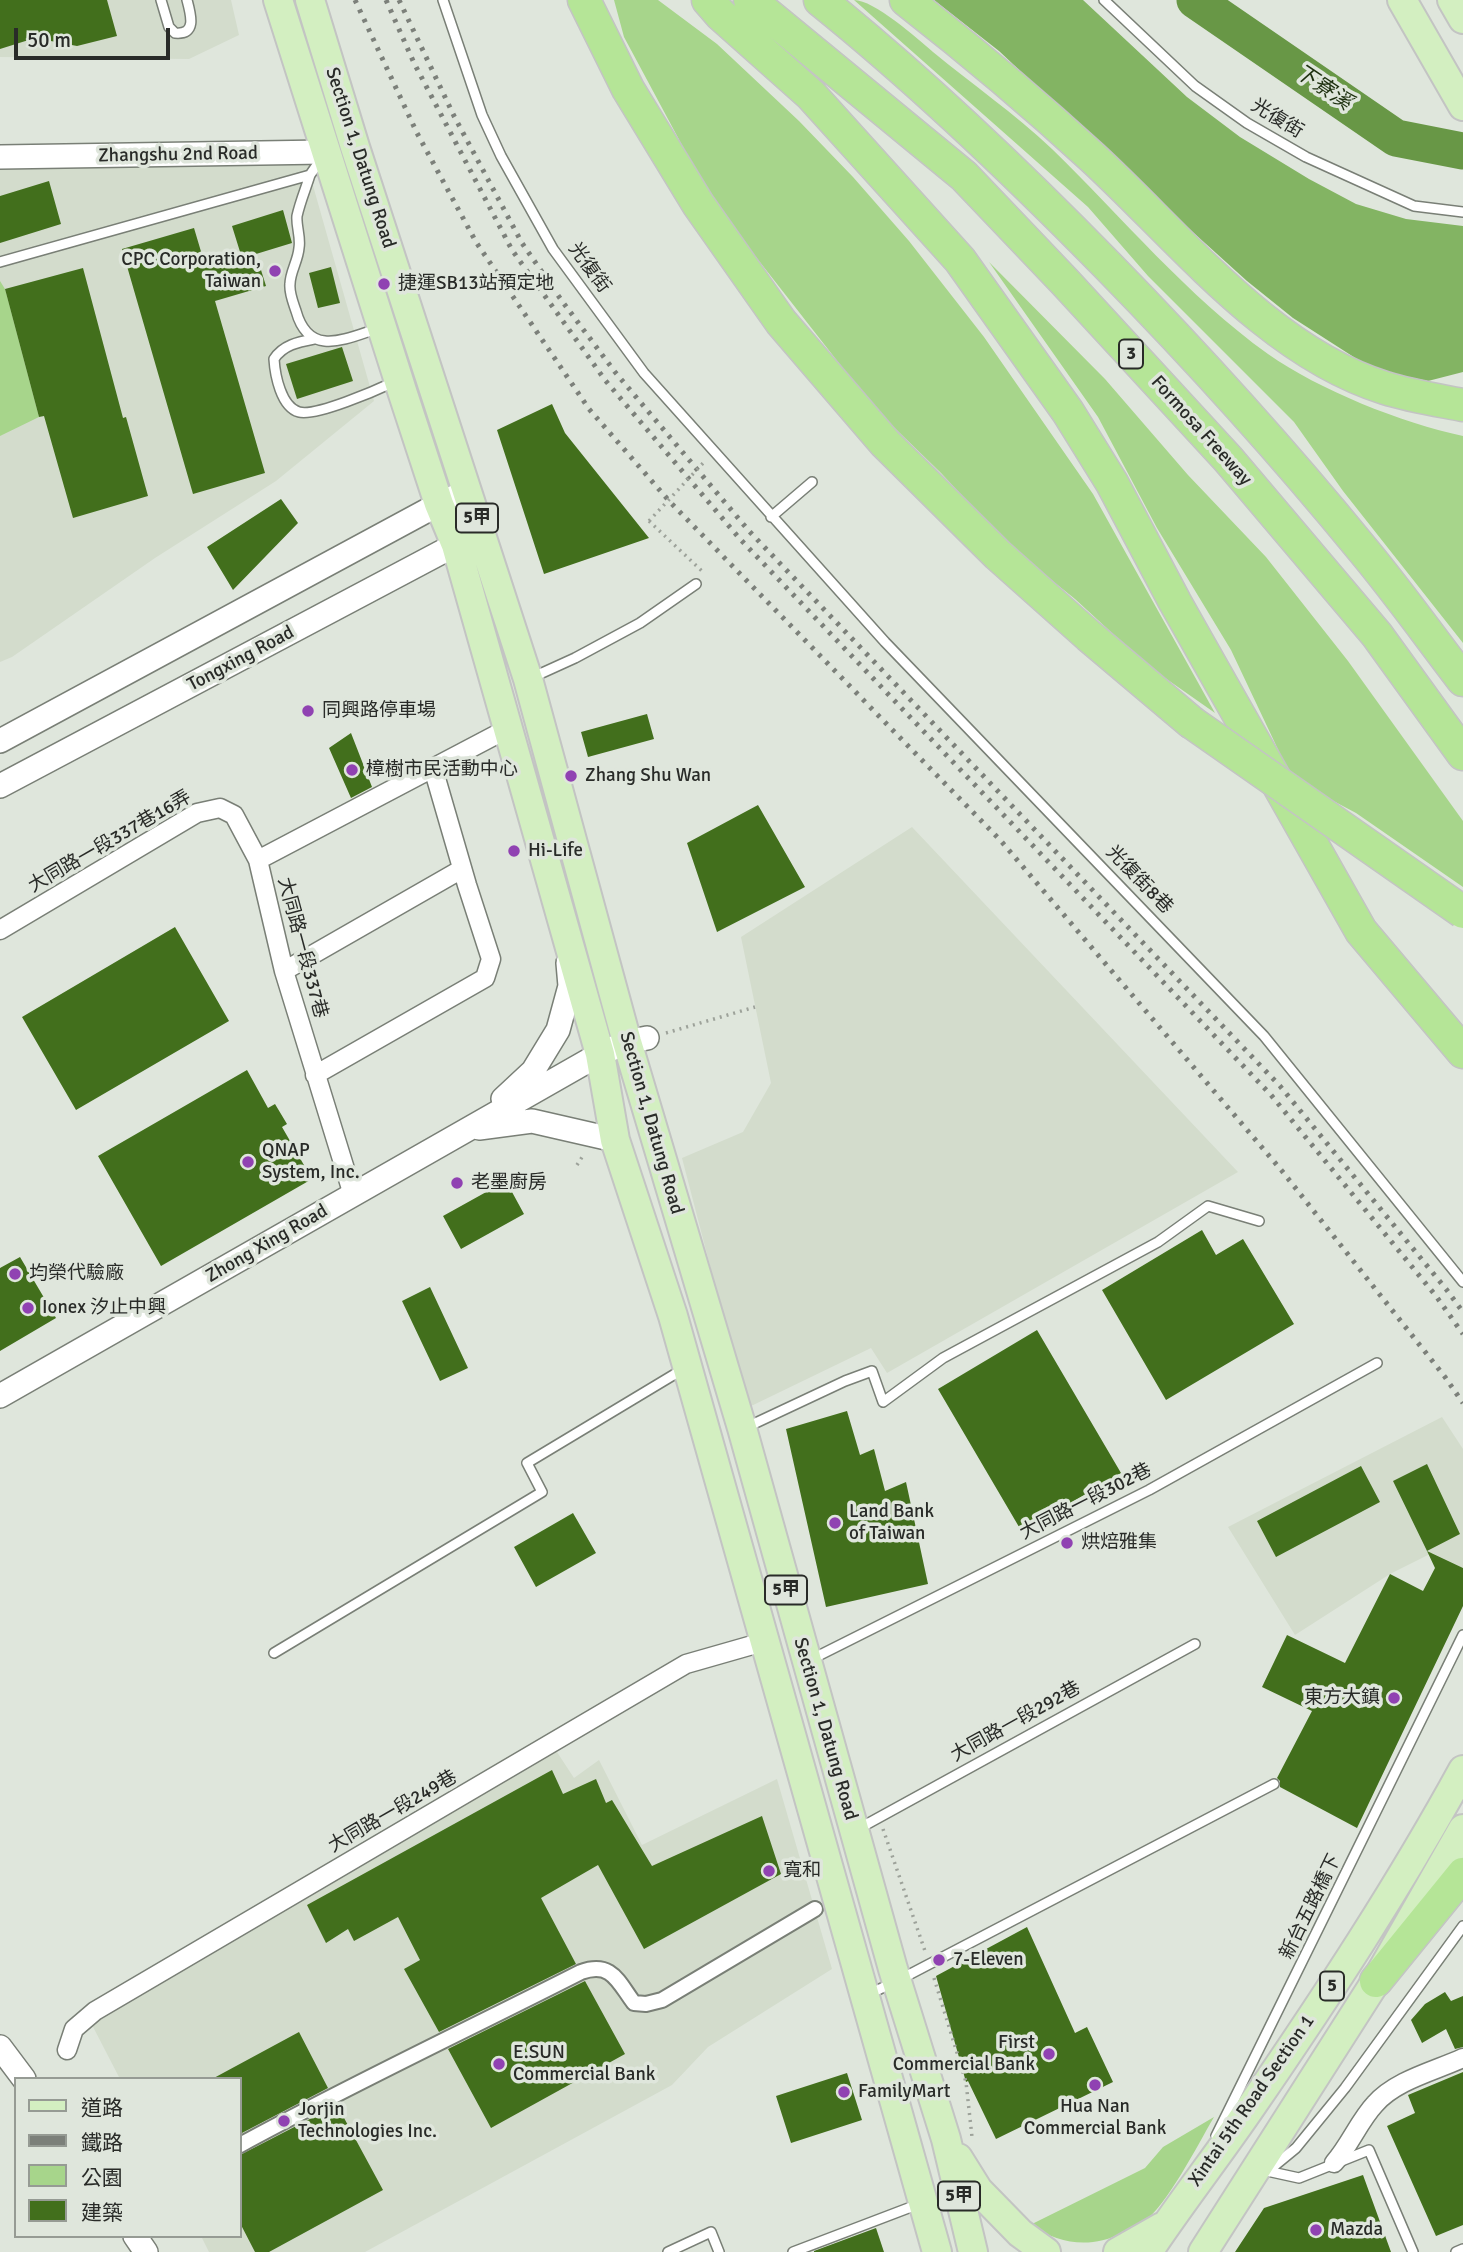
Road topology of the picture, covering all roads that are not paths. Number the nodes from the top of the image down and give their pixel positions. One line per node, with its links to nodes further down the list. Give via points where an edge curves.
1 (161, 0): 2 (lane, via 169,27 184,34 192,24)
2 (187, 0)
3 (278, 0): 16 (main road, Section 1, Datung Road / 5甲)
4 (310, 0): 14 (main road, Section 1, Datung Road / 5甲)
5 (443, 0): 28 (lane, 光復街, via 482,115 553,249 644,373)
6 (583, 0): 41 (highway, bridge, via 628,89 698,204 781,322 885,443 998,555 1191,722)
7 (750, 0): 36 (highway, Formosa Freeway / 3, via 964,176 1037,253 1228,459 1377,635)
8 (820, 0): 32 (highway, 3, via 872,41 1026,182 1171,330 1365,552)
9 (906, 0): 23 (highway, via 985,61 1273,328 1355,376)
10 (1104, 0): 17 (lane, 光復街, via 1195,86 1247,123 1306,157 1414,206)
11 (715, 8): 46 (highway, via 811,95 960,260 1112,482 1361,931)
12 (1409, 12): 13 (main road)
13 (1463, 106)
14 (355, 148): 16 (street, Zhangshu 2nd Road); 26 (main road, Section 1, Datung Road / 5甲)
15 (0, 157): 16 (street, Zhangshu 2nd Road)
16 (317, 163): 18 (lane); 19 (main road, Section 1, Datung Road / 5甲); 20 (lane, via 297,219 299,251 289,288 299,324)
17 (1463, 212)
18 (0, 262)
19 (382, 327): 20 (lane, via 342,340); 21 (main road, Section 1, Datung Road / 5甲)
20 (314, 339): 21 (lane, via 286,347 274,359 285,401 300,413)
21 (399, 380): 27 (main road, Section 1, Datung Road / 5甲)
22 (1463, 387): 23 (highway)
23 (1429, 398): 24 (highway)
24 (1463, 405)
25 (812, 482): 28 (lane)
26 (468, 491): 27 (street); 29 (main road, Section 1, Datung Road / 5甲)
27 (439, 504): 30 (main road, Section 1, Datung Road / 5甲); 35 (street)
28 (771, 517): 53 (lane, 光復街8巷, via 1264,1036)
29 (481, 531): 30 (street, Tongxing Road); 33 (main road, Section 1, Datung Road / 5甲)
30 (456, 545): 34 (main road, Section 1, Datung Road / 5甲); 38 (street, Tongxing Road)
31 (696, 584): 33 (lane, via 640,623)
32 (1463, 680)
33 (525, 685): 45 (main road, Section 1, Datung Road / 5甲)
34 (511, 720): 37 (street, 大同路一段337巷); 43 (main road, Section 1, Datung Road / 5甲)
35 (0, 741)
36 (1463, 754)
37 (433, 768): 39 (street, 大同路一段337巷); 40 (street)
38 (0, 786)
39 (258, 860): 42 (street, 大同路一段337巷16弄, via 234,815 220,808 197,813); 44 (street, 大同路一段337巷)
40 (462, 869): 44 (street); 48 (street, via 491,959 485,978)
41 (1463, 912)
42 (0, 930)
43 (566, 935): 47 (main road, Section 1, Datung Road / 5甲); 49 (street, via 570,986 558,1030 533,1071)
44 (284, 971): 48 (street, 大同路一段337巷)
45 (637, 1040): 47 (street, Zhong Xing Road); 54 (main road, Section 1, Datung Road / 5甲)
46 (1461, 1049)
47 (600, 1054): 49 (street, Zhong Xing Road); 50 (main road, Section 1, Datung Road / 5甲)
48 (315, 1075): 51 (street, 大同路一段337巷)
49 (469, 1129): 50 (street, via 532,1121); 51 (street, Zhong Xing Road)
50 (615, 1140): 55 (main road, Section 1, Datung Road / 5甲)
51 (353, 1195): 58 (street, Zhong Xing Road)
52 (1259, 1222): 59 (lane, via 1208,1206 1158,1242 943,1358 883,1402 872,1371)
53 (1463, 1282)
54 (705, 1306): 55 (main road); 59 (main road, Section 1, Datung Road / 5甲)
55 (673, 1316): 57 (main road, Section 1, Datung Road / 5甲)
56 (1377, 1363): 64 (lane, 大同路一段302巷, via 1149,1490)
57 (687, 1368): 61 (main road, Section 1, Datung Road / 5甲); 63 (lane, via 527,1463 542,1492)
58 (0, 1396)
59 (742, 1428): 64 (main road, Section 1, Datung Road / 5甲)
60 (1463, 1635): 86 (lane, 新台五路橋下)
61 (763, 1642): 73 (main road, Section 1, Datung Road / 5甲); 78 (street, 大同路一段249巷, via 686,1664 95,2011 74,2029)
62 (1195, 1644): 68 (lane, 大同路一段292巷)
63 (274, 1653)
64 (806, 1663): 68 (main road, Section 1, Datung Road / 5甲)
65 (1463, 1770): 86 (main road, Xintai 5th Road Section 1 / 5, via 1338,1976 1252,2106)
66 (1274, 1784): 74 (lane)
67 (1463, 1829): 75 (main road, Xintai 5th Road Section 1 / 5)
68 (854, 1831): 71 (main road, Section 1, Datung Road / 5甲)
69 (1463, 1874): 75 (highway)
70 (814, 1909): 82 (street, via 662,2000 634,2003 613,1975 592,1968 581,1972)
71 (879, 1920): 73 (street); 74 (main road, Section 1, Datung Road / 5甲)
72 (1463, 1926): 84 (lane, via 1345,2088 1296,2148)
73 (849, 1940): 76 (main road, Section 1, Datung Road / 5甲)
74 (897, 1981): 76 (lane); 81 (main road, Section 1, Datung Road / 5甲)
75 (1376, 1981): 85 (main road, Xintai 5th Road Section 1 / 5)
76 (864, 1996): 87 (main road, Section 1, Datung Road / 5甲)
77 (0, 2047): 80 (street)
78 (67, 2050)
79 (1463, 2058): 83 (street, via 1390,2090 1366,2115)
80 (22, 2077)
81 (946, 2139): 94 (main road, Section 1, Datung Road / 5甲); 95 (main road, via 978,2190)
82 (242, 2144)
83 (1334, 2164): 84 (lane, via 1299,2178); 99 (lane, via 1369,2150)
84 (1268, 2171): 85 (lane)
85 (1245, 2189): 98 (main road, Xintai 5th Road Section 1 / 5)
86 (1187, 2193): 88 (main road, Xintai 5th Road Section 1 / 5)
87 (923, 2203): 92 (lane); 93 (main road, Section 1, Datung Road / 5甲)
88 (1167, 2223): 96 (main road); 97 (main road, Xintai 5th Road Section 1 / 5)
89 (1463, 2249): 100 (lane)
90 (668, 2252): 91 (lane, via 711,2232)
91 (719, 2252)
92 (793, 2252)
93 (937, 2252)
94 (973, 2252)
95 (1046, 2252)
96 (1118, 2252)
97 (1148, 2252)
98 (1203, 2252)
99 (1413, 2252)
100 (1456, 2252)

